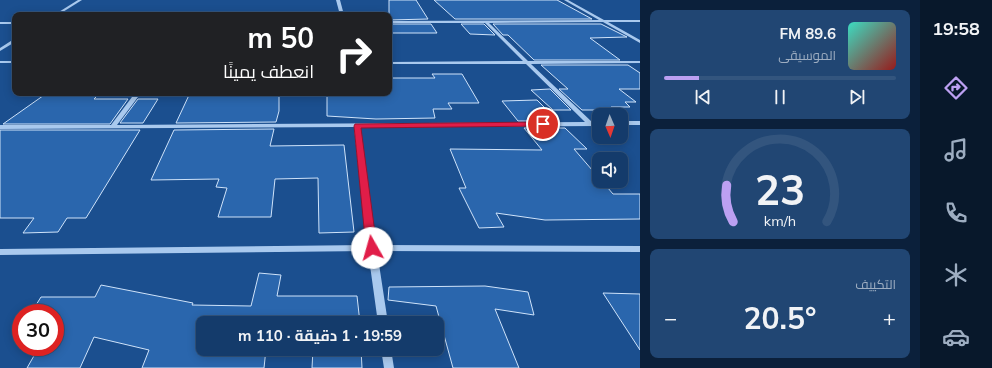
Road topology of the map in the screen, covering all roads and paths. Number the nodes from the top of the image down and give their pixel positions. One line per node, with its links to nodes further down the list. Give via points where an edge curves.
1 (80, 0): 4 (street)
2 (338, 0): 5 (street)
3 (566, 0): 6 (street)
4 (61, 12)
5 (341, 12)
6 (602, 21): 7 (street); 9 (street); 13 (street)
7 (640, 21)
8 (392, 22): 9 (street)
9 (486, 22): 17 (street)
10 (0, 23): 11 (street)
11 (12, 23)
12 (12, 42): 14 (street)
13 (640, 42)
14 (0, 50)
15 (0, 62): 16 (street)
16 (12, 62)
17 (527, 62): 18 (street); 19 (street); 22 (street)
18 (640, 62)
19 (392, 63)
20 (136, 96): 26 (street)
21 (640, 123): 23 (street)
22 (590, 124): 24 (street)
23 (628, 124)
24 (357, 126): 26 (street); 27 (street)
25 (0, 127): 26 (street)
26 (112, 127)
27 (372, 248): 28 (street); 29 (street); 30 (street)
28 (640, 249)
29 (0, 252)
30 (382, 316)
31 (387, 356): 32 (street)
32 (389, 368)

